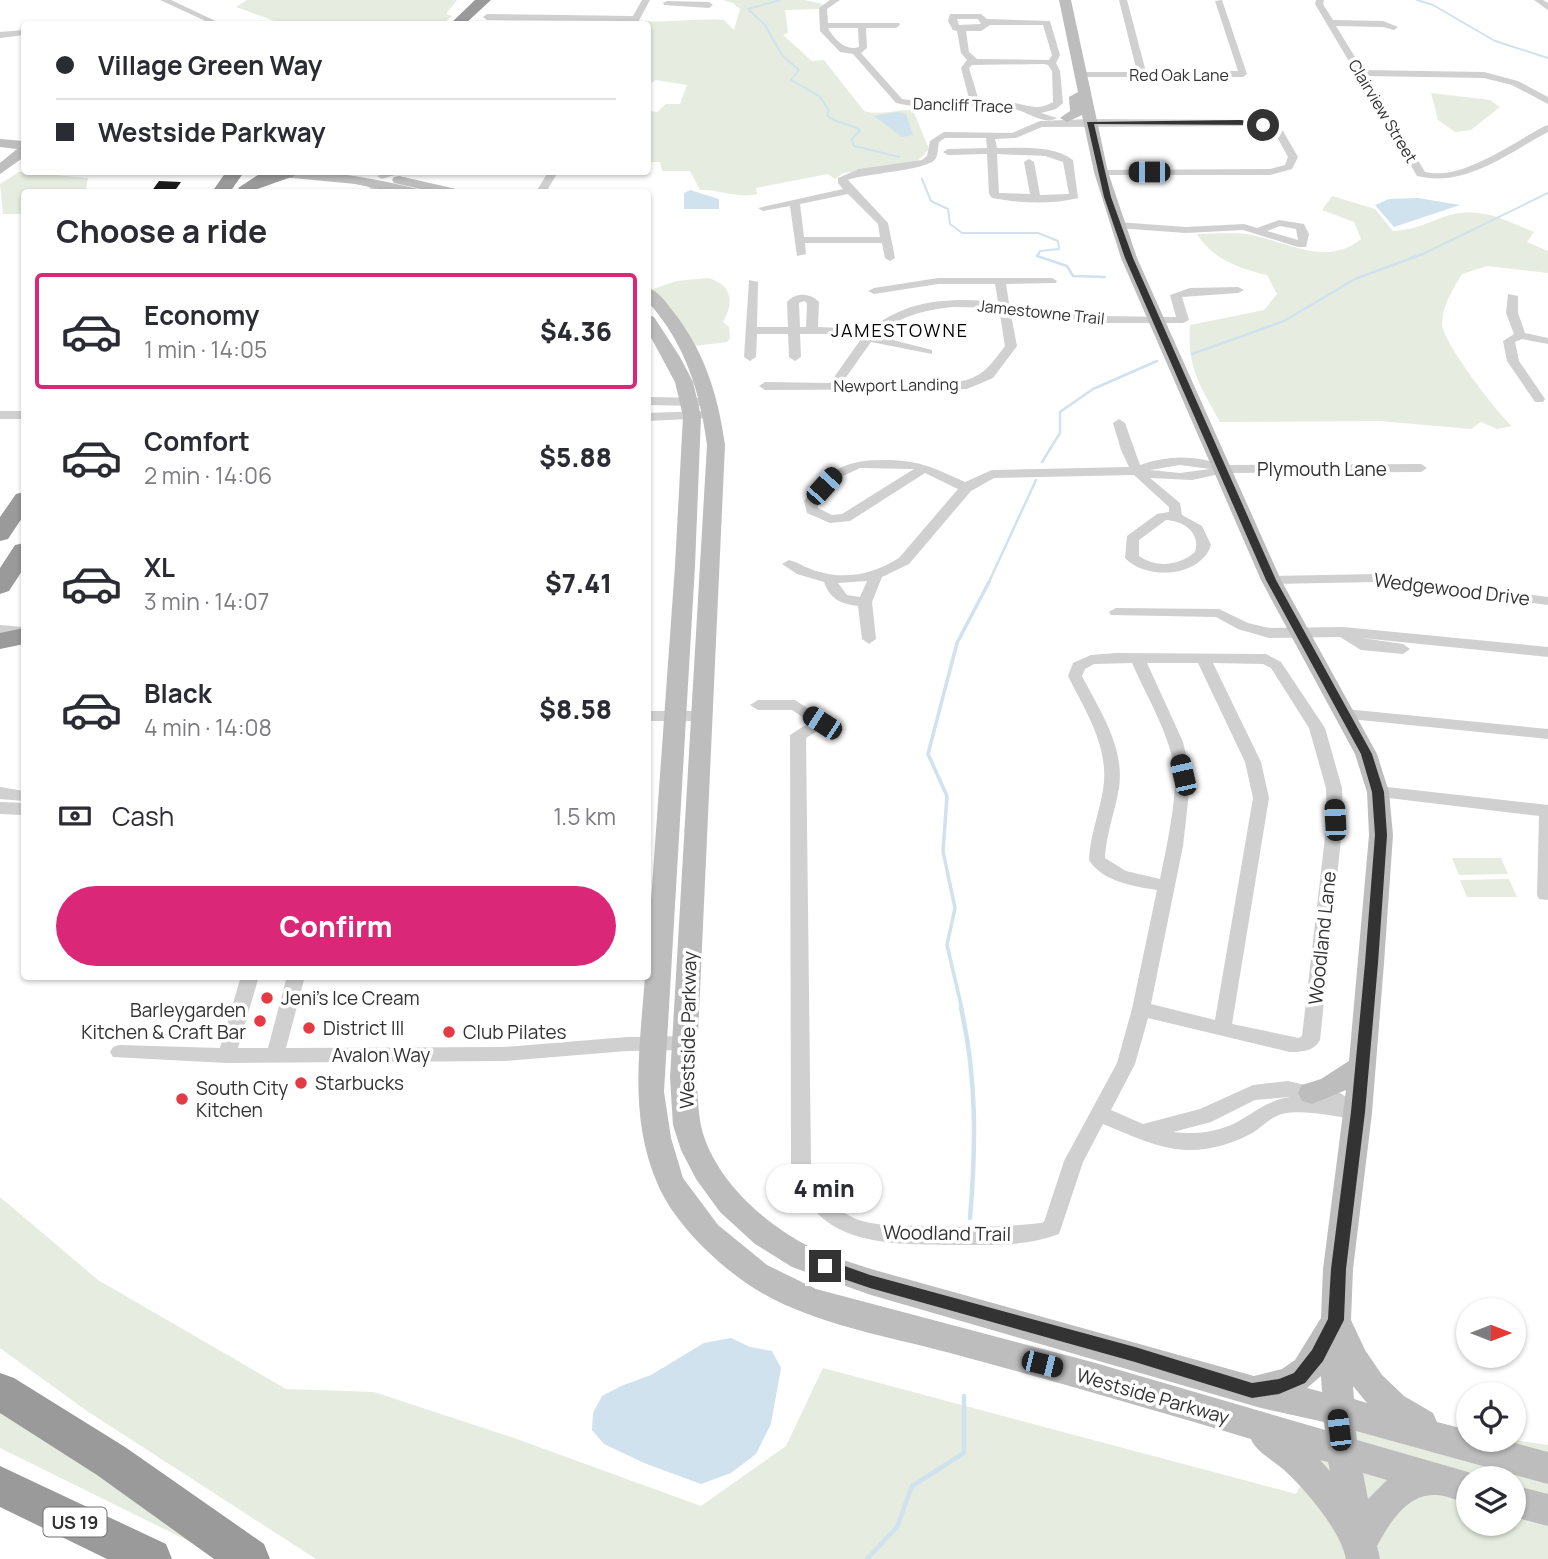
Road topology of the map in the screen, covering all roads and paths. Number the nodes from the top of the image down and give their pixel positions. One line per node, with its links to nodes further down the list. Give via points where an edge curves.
1 (164, 0): 17 (street)
2 (484, 0): 18 (highway)
3 (503, 0): 19 (highway)
4 (646, 0): 21 (street)
5 (836, 0): 26 (street, via 823,8)
6 (1065, 0): 35 (main road)
7 (1123, 0): 36 (street)
8 (1320, 0): 23 (street, Clairview Street)
9 (1538, 0): 15 (street)
10 (1219, 1): 36 (street, Red Oak Lane, via 1243,74)
11 (681, 2): 12 (street); 13 (street)
12 (667, 3)
13 (709, 5)
14 (951, 5): 16 (street)
15 (1548, 7)
16 (953, 16): 22 (street, via 982,17); 28 (street, via 954,26)
17 (211, 21)
18 (460, 21)
19 (482, 21): 20 (street)
20 (561, 21)
21 (635, 21)
22 (985, 22): 28 (street, via 981,28); 33 (street, via 1048,23 1056,55)
23 (1331, 23): 27 (street); 34 (street, Clairview Street)
24 (862, 25): 25 (street); 26 (street); 31 (street, via 864,45)
25 (896, 25)
26 (823, 26): 31 (street, Dancliff Trace, via 825,35 843,50)
27 (1394, 27)
28 (961, 28): 32 (street, via 965,53)
29 (21, 33): 30 (street)
30 (0, 35)
31 (856, 52): 39 (street, Dancliff Trace, via 899,101)
32 (974, 61): 33 (street); 39 (street, via 965,68)
33 (1052, 64): 40 (street, via 1058,103)
34 (1362, 73): 38 (street, via 1505,77); 43 (street, Clairview Street, via 1427,177 1462,172)
35 (1080, 75): 36 (street, Red Oak Lane); 37 (main road)
36 (1142, 75)
37 (1084, 93): 41 (main road, via 1076,97 1077,113); 42 (main road)
38 (1548, 101)
39 (975, 104): 40 (street, Dancliff Trace, via 1012,105)
40 (1036, 118): 41 (street, Dancliff Trace); 42 (street, Dancliff Trace); 44 (street, Dancliff Trace, via 1018,135)
41 (1067, 118): 42 (street, Dancliff Trace)
42 (1090, 122): 54 (main road); 54 (street, via 1255,123 1280,133 1293,157 1289,167 1270,172)
43 (1548, 128)
44 (990, 135): 51 (street); 61 (street, Dancliff Trace, via 936,137 932,157 925,163 847,176 843,183)
45 (0, 143): 46 (main road)
46 (21, 149)
47 (0, 150): 48 (main road)
48 (21, 150)
49 (21, 152): 53 (main road)
50 (948, 152): 51 (street)
51 (992, 152): 62 (street, via 994,194); 62 (street, via 1044,153 1068,160 1074,196)
52 (1029, 162): 62 (street)
53 (0, 170)
54 (1101, 172): 65 (main road)
55 (273, 175): 59 (highway)
56 (313, 175): 58 (main road)
57 (363, 175): 58 (main road)
58 (393, 182): 60 (main road)
59 (248, 189)
60 (434, 189)
61 (849, 191): 63 (street); 68 (street, via 883,223)
62 (1036, 199)
63 (795, 202): 64 (street); 67 (street)
64 (763, 208)
65 (1117, 225): 66 (street); 81 (main road)
66 (1260, 230)
67 (800, 240): 68 (street); 69 (street)
68 (888, 240): 70 (street)
69 (800, 254)
70 (890, 258)
71 (1000, 281): 72 (street); 74 (street); 79 (street)
72 (1052, 281)
73 (753, 282): 83 (street)
74 (918, 282): 76 (street); 80 (street)
75 (1238, 290): 81 (street, Jamestowne Trail, via 1182,292 1175,300 1183,320)
76 (874, 291)
77 (1512, 296): 86 (street)
78 (651, 297): 96 (main road, Westside Parkway, via 686,340)
79 (1004, 305): 80 (street, Jamestowne Trail); 81 (street, Jamestowne Trail, via 1102,320); 93 (street, Newport Landing, via 1011,346 983,379 950,387)
80 (936, 306): 87 (street, Jamestowne Trail, via 896,318)
81 (1156, 320): 105 (main road)
82 (651, 325): 96 (main road, Westside Parkway)
83 (750, 330): 84 (street); 91 (street)
84 (794, 330): 85 (street); 85 (street, via 793,302 803,298 813,302); 90 (street)
85 (812, 330): 87 (street)
86 (1520, 335): 88 (street); 94 (street, via 1509,341 1513,362)
87 (870, 336): 89 (street); 93 (street, Jamestowne Trail)
88 (1548, 341)
89 (928, 352)
90 (795, 357)
91 (750, 358)
92 (765, 386): 93 (street, Newport Landing)
93 (834, 386)
94 (1539, 399)
95 (651, 401): 96 (street)
96 (701, 409): 99 (street); 134 (main road, Westside Parkway); 135 (main road, Westside Parkway, via 716,445)
97 (0, 415): 98 (street)
98 (21, 415)
99 (651, 417)
100 (1119, 423): 106 (street, via 1127,455)
101 (0, 425): 102 (street)
102 (21, 425)
103 (924, 468): 103 (street, via 910,464 846,466 810,505 825,517 845,518); 107 (street)
104 (1421, 468): 105 (street, Plymouth Lane)
105 (1222, 469): 106 (street, Plymouth Lane, via 1211,475 1151,477); 115 (main road)
106 (1138, 471): 107 (street, Plymouth Lane, via 1003,472 982,477); 109 (street, via 1175,506)
107 (966, 488): 113 (street, via 904,561)
108 (21, 503): 110 (highway)
109 (1176, 517): 109 (street, via 1196,527 1204,540 1203,551 1183,566 1137,564 1132,558 1132,539 1162,517)
110 (0, 534)
111 (21, 554): 116 (highway)
112 (789, 564): 114 (street)
113 (876, 576): 114 (street); 118 (street)
114 (830, 580): 118 (street, via 840,597)
115 (1271, 580): 117 (street, Wedgewood Drive, via 1377,578); 122 (main road)
116 (0, 586)
117 (1548, 601)
118 (865, 602): 125 (street)
119 (1116, 612): 122 (street, via 1219,614 1256,631)
120 (0, 630): 123 (street)
121 (1343, 632): 122 (street); 127 (street); 130 (street, via 1361,645)
122 (1298, 633): 132 (main road)
123 (21, 634)
124 (21, 635): 126 (highway)
125 (869, 639)
126 (0, 641)
127 (1548, 652)
128 (1138, 660): 129 (street, Woodland Lane); 143 (street, Woodland Trail, via 1175,742 1183,775); 143 (street, Woodland Lane, via 1091,660 1078,666 1075,676 1108,748 1112,769 1096,841 1097,860 1106,870 1124,877)
129 (1204, 660): 148 (street, via 1253,762 1261,798); 148 (street, Woodland Lane, via 1266,659 1276,664 1317,728 1334,788 1335,820 1311,1040 1290,1045)
130 (1548, 662)
131 (758, 705): 158 (street, Woodland Trail, via 794,705 822,723 798,735 801,1163 806,1188 824,1210 866,1231 975,1236 1048,1232 1074,1161)
132 (1345, 714): 136 (street); 137 (main road, via 1366,754)
133 (651, 716): 134 (street)
134 (674, 716): 135 (street); 149 (main road, Westside Parkway)
135 (702, 716): 150 (main road, Westside Parkway)
136 (1548, 734)
137 (1378, 792): 142 (street); 154 (main road, via 1381,835)
138 (0, 793): 139 (street)
139 (21, 796)
140 (0, 807): 141 (street)
141 (21, 809)
142 (1548, 811): 144 (street)
143 (1167, 886): 147 (street, Woodland Trail)
144 (1545, 895)
145 (249, 980): 153 (street)
146 (295, 980): 152 (street)
147 (1141, 1010): 148 (street, Woodland Lane); 158 (street, Woodland Trail, via 1126,1064)
148 (1222, 1029)
149 (652, 1043): 150 (street, Avalon Way); 152 (street, Avalon Way, via 504,1054); 165 (main road, Westside Parkway, via 650,1092 657,1138 671,1183 708,1234 757,1274 810,1301)
150 (685, 1043): 162 (main road, Westside Parkway, via 687,1125 695,1150 730,1203 765,1235 802,1258 870,1282)
151 (118, 1052): 153 (street, Avalon Way)
152 (275, 1055): 153 (street, Avalon Way)
153 (227, 1056)
154 (1361, 1067): 155 (main road); 157 (main road)
155 (1312, 1093): 156 (street, via 1253,1093); 157 (street)
156 (1215, 1111): 159 (street); 160 (street)
157 (1352, 1111): 160 (street, via 1285,1106); 161 (main road)
158 (1099, 1114): 159 (street)
159 (1143, 1131): 160 (street, via 1186,1143 1212,1140)
160 (1231, 1131)
161 (1336, 1320): 162 (main road, via 1318,1356 1300,1378); 164 (main road); 166 (main road, via 1354,1364 1374,1390 1398,1412)
162 (1252, 1390): 164 (main road, Westside Parkway)
163 (0, 1391): 178 (highway, via 111,1461)
164 (1337, 1410): 167 (main road, Westside Parkway); 168 (main road)
165 (1248, 1423): 168 (main road, Westside Parkway); 176 (main road, via 1296,1456 1317,1478)
166 (1456, 1442)
167 (1456, 1443)
168 (1342, 1450): 171 (main road, Westside Parkway); 176 (main road)
169 (1488, 1452): 170 (main road, Westside Parkway)
170 (1548, 1468)
171 (1433, 1479): 172 (main road, Westside Parkway); 176 (main road, via 1399,1489 1380,1508)
172 (1456, 1485)
173 (0, 1486): 177 (highway, US 19)
174 (1526, 1504): 175 (main road)
175 (1548, 1510)
176 (1361, 1552)
177 (151, 1559)
178 (249, 1559)

